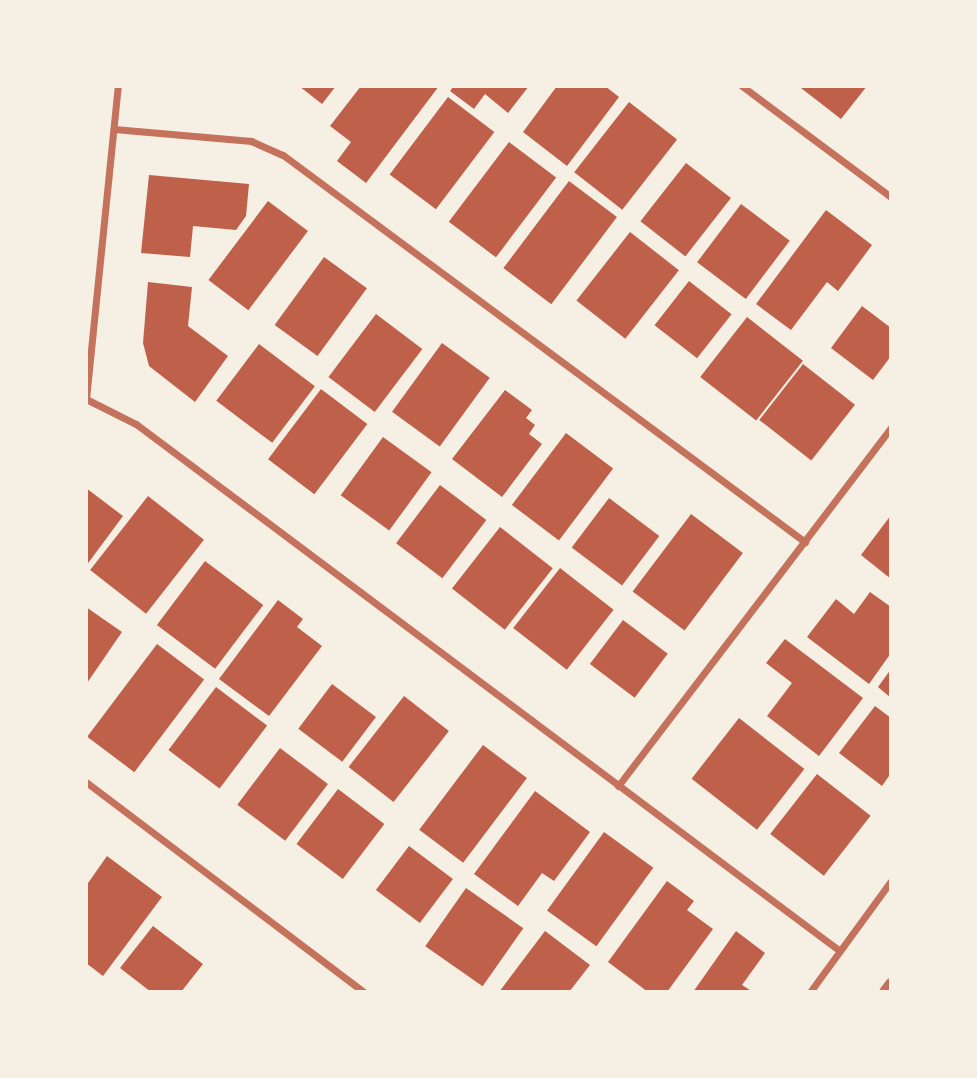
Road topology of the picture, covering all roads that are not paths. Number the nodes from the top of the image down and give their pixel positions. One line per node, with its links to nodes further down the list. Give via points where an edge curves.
1 (118, 86): 3 (street)
2 (742, 86): 4 (street)
3 (114, 128): 5 (street); 7 (street, via 251,141 283,155)
4 (891, 197)
5 (86, 399): 9 (street, via 136,424)
6 (891, 427): 7 (street)
7 (805, 542): 9 (street)
8 (86, 782): 13 (street)
9 (618, 786): 11 (street)
10 (891, 881): 11 (street)
11 (840, 951): 14 (street)
12 (891, 984): 15 (street)
13 (364, 992)
14 (810, 992)
15 (885, 992)

